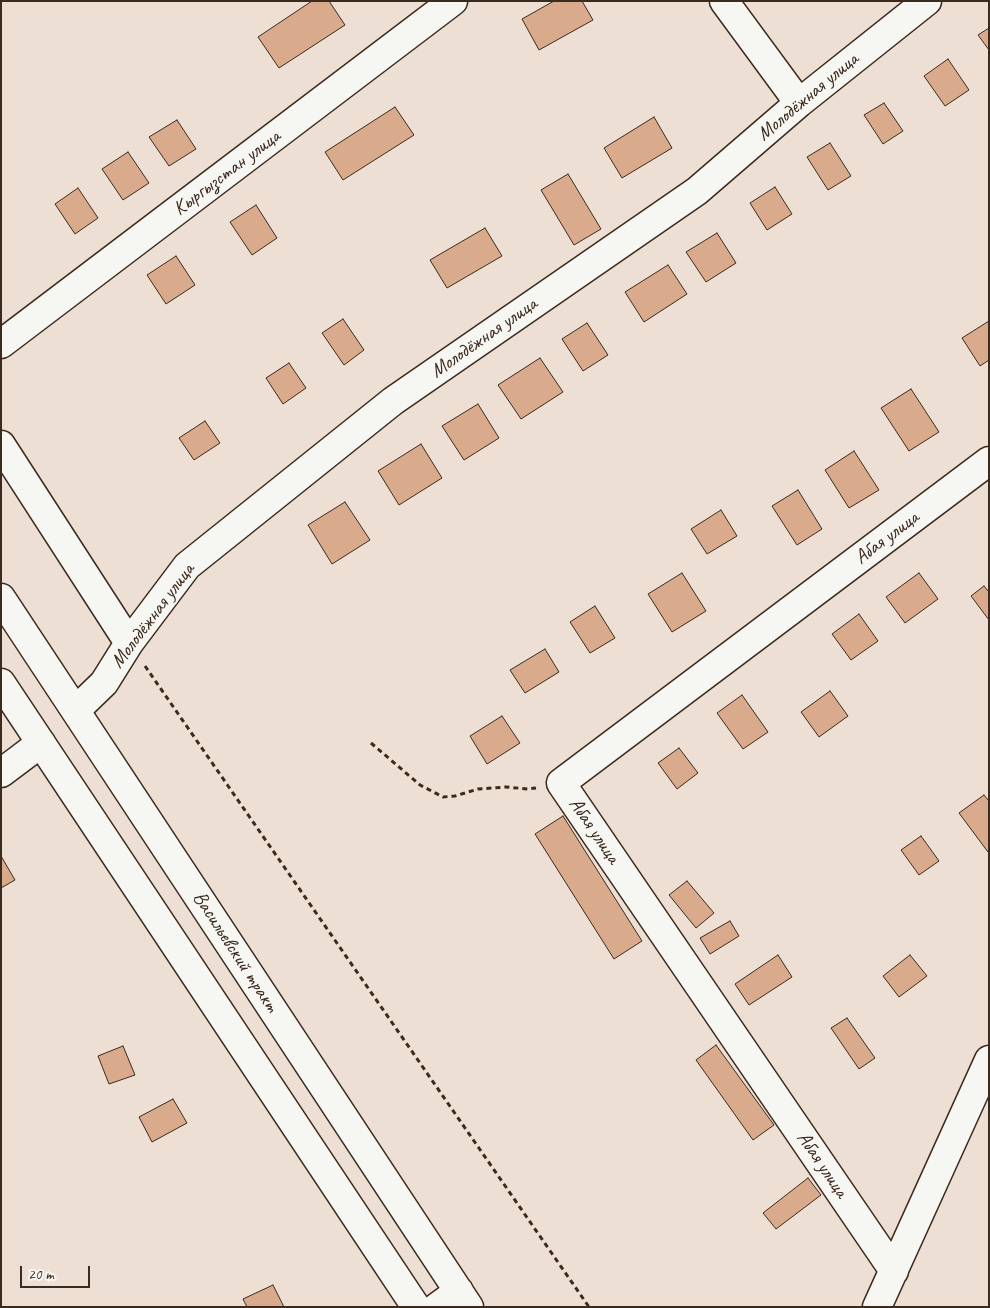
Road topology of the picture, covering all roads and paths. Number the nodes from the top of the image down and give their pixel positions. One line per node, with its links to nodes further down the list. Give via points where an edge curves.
1 (453, 1): 5 (street, Кыргызстан улица)
2 (724, 1): 4 (street)
3 (927, 1): 4 (street, Молодёжная улица)
4 (799, 103): 9 (street, Молодёжная улица, via 697,191 393,401 187,566)
5 (1, 344)
6 (1, 445): 9 (street)
7 (989, 461): 15 (street, Абая улица)
8 (1, 598): 11 (street, Васильевский тракт)
9 (129, 643): 11 (street, Молодёжная улица, via 104,684); 21 (path)
10 (1, 683): 13 (street)
11 (76, 710): 18 (street, Васильевский тракт)
12 (371, 742): 15 (path, via 420,785 443,797 478,789 528,789)
13 (41, 743): 14 (street); 19 (street)
14 (1, 773)
15 (561, 783): 17 (street, Абая улица)
16 (989, 1060): 17 (street)
17 (894, 1271): 22 (street)
18 (464, 1299): 20 (street)
19 (416, 1307)
20 (437, 1307)
21 (589, 1307)
22 (877, 1307)

